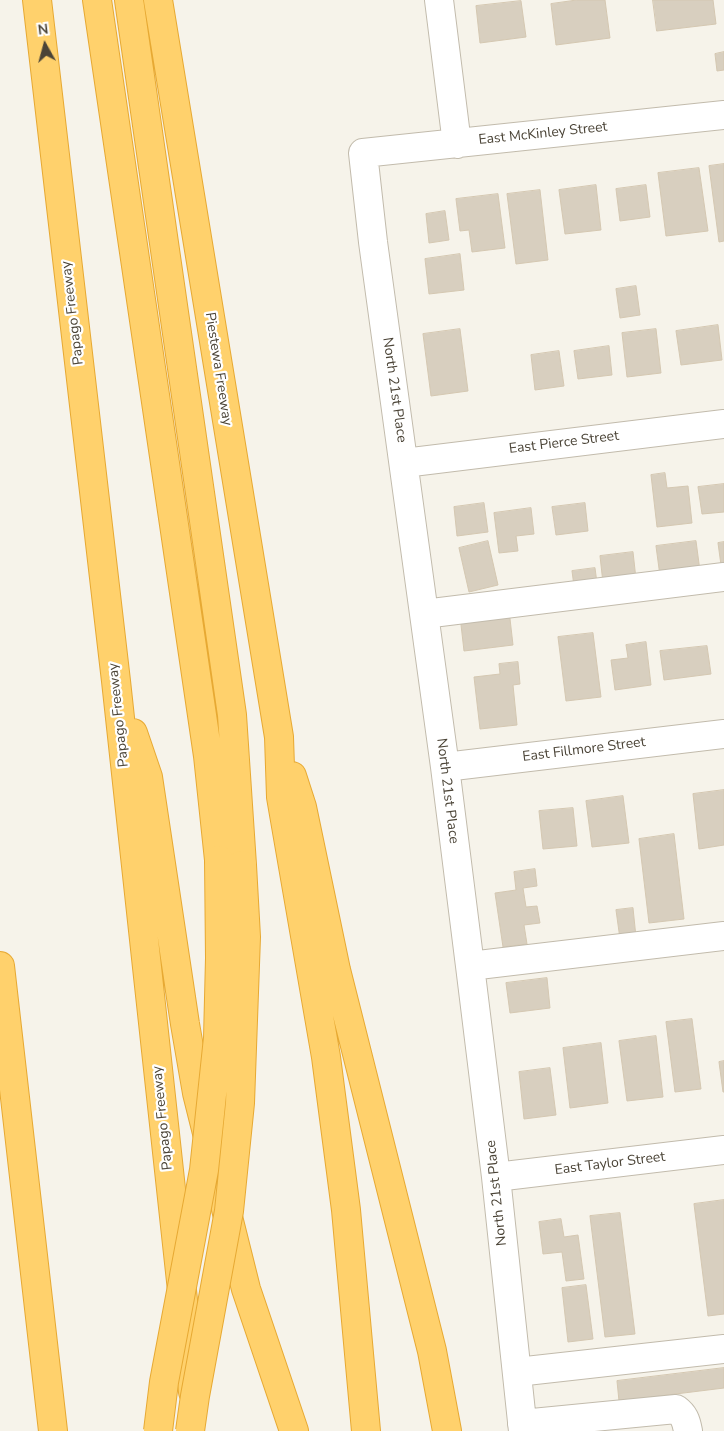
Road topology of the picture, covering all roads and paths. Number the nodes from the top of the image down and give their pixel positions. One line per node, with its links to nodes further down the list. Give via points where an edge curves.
1 (37, 0): 13 (highway, Papago Freeway)
2 (97, 0): 17 (highway, via 208,756)
3 (130, 0): 17 (highway, via 232,715)
4 (158, 0): 15 (highway, Piestewa Freeway)
5 (439, 0): 7 (street)
6 (724, 115): 7 (street, East McKinley Street)
7 (457, 144): 8 (street, East McKinley Street)
8 (363, 152): 10 (street, North 21st Place, via 372,242)
9 (724, 424): 10 (street, East Pierce Street)
10 (404, 463): 12 (street, North 21st Place)
11 (724, 577): 12 (street)
12 (424, 614): 16 (street, North 21st Place)
13 (116, 681): 29 (highway, Papago Freeway); 30 (highway, via 148,776 198,1093 246,1288)
14 (724, 734): 16 (street, East Fillmore Street)
15 (279, 737): 31 (highway, via 281,797 326,1057 346,1210); 32 (highway, via 302,807 336,970 432,1351)
16 (445, 767): 20 (street, North 21st Place)
17 (230, 863): 27 (highway, bridge, via 220,958 217,1048 204,1170 164,1382); 28 (highway, bridge, via 246,938 240,1104 229,1211)
18 (724, 936): 20 (street)
19 (0, 966): 26 (highway)
20 (470, 966): 22 (street, North 21st Place)
21 (724, 1150): 22 (street, East Taylor Street)
22 (496, 1177): 24 (street, North 21st Place)
23 (724, 1349): 24 (street)
24 (516, 1372): 25 (street, North 21st Place)
25 (522, 1428): 33 (street, via 676,1409 683,1414)
26 (53, 1431)
27 (158, 1431)
28 (190, 1431)
29 (197, 1431)
30 (294, 1431)
31 (366, 1431)
32 (447, 1431)
33 (688, 1431)

